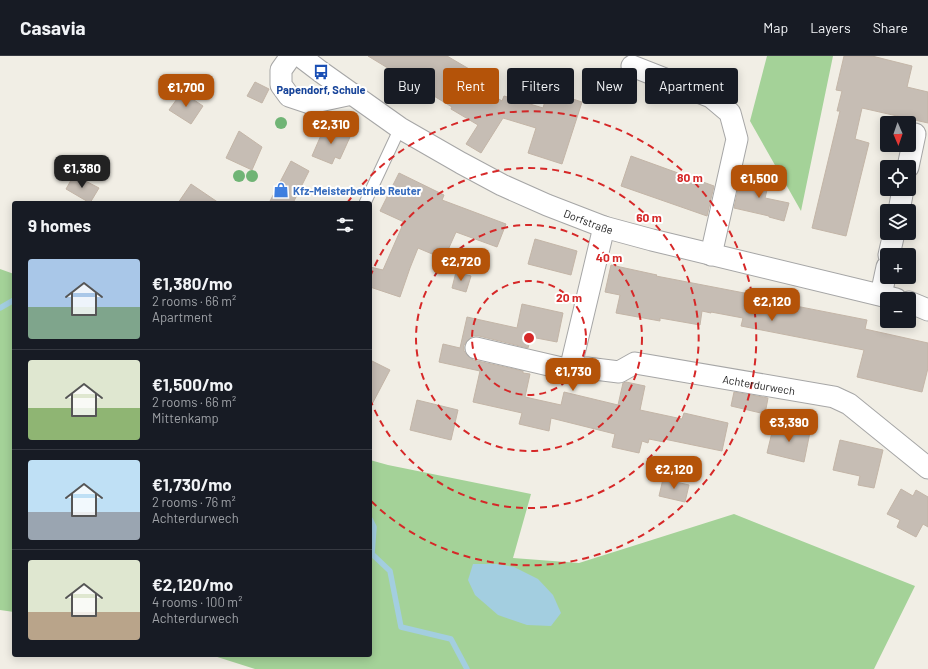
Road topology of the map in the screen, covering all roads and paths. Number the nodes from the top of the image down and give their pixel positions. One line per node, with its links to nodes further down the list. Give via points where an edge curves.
1 (300, 57): 3 (street, Dorfstraße); 3 (street, Dorfstraße, via 281,70 282,85 290,96 310,103)
2 (631, 61): 7 (street, via 711,97 730,113 737,139)
3 (352, 94): 4 (street, Dorfstraße)
4 (400, 128): 5 (lane); 6 (street, Dorfstraße, via 502,185)
5 (366, 201)
6 (604, 227): 7 (street, Dorfstraße); 12 (street)
7 (711, 255): 8 (street, Dorfstraße)
8 (880, 295)
9 (916, 305): 10 (street)
10 (928, 310)
11 (476, 348): 12 (street, Achterdurwech)
12 (570, 370): 13 (street, Achterdurwech, via 587,368 618,372 635,363 834,397 850,404)
13 (928, 468)

